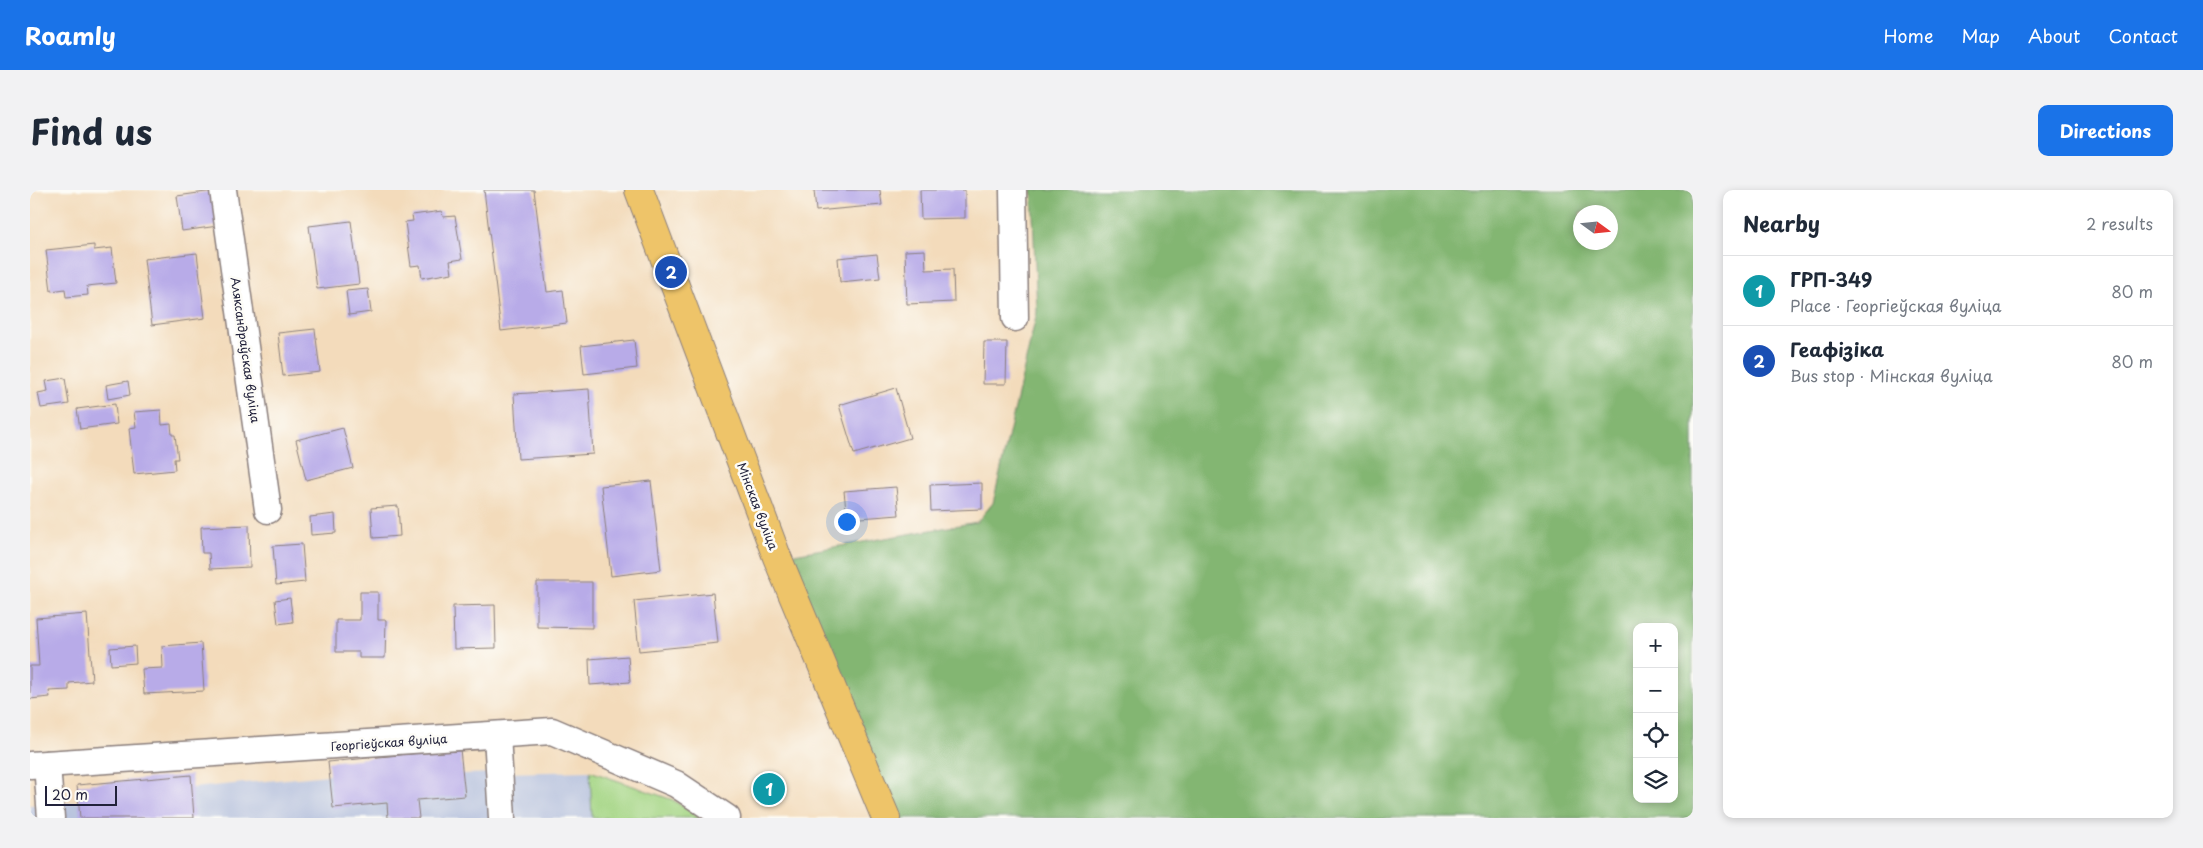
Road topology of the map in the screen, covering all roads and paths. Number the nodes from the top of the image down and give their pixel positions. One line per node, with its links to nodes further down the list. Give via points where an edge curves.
1 (223, 190): 5 (street, Аляксандраўская вуліца)
2 (639, 190): 8 (main road, Мінская вуліца, via 777,557)
3 (1013, 190): 4 (street)
4 (1015, 318)
5 (268, 510)
6 (497, 735): 7 (street, Георгіеўская вуліца); 10 (street); 11 (street, Георгіеўская вуліца, via 552,731 676,784)
7 (38, 765): 9 (street)
8 (884, 817)
9 (51, 818)
10 (502, 818)
11 (727, 818)

